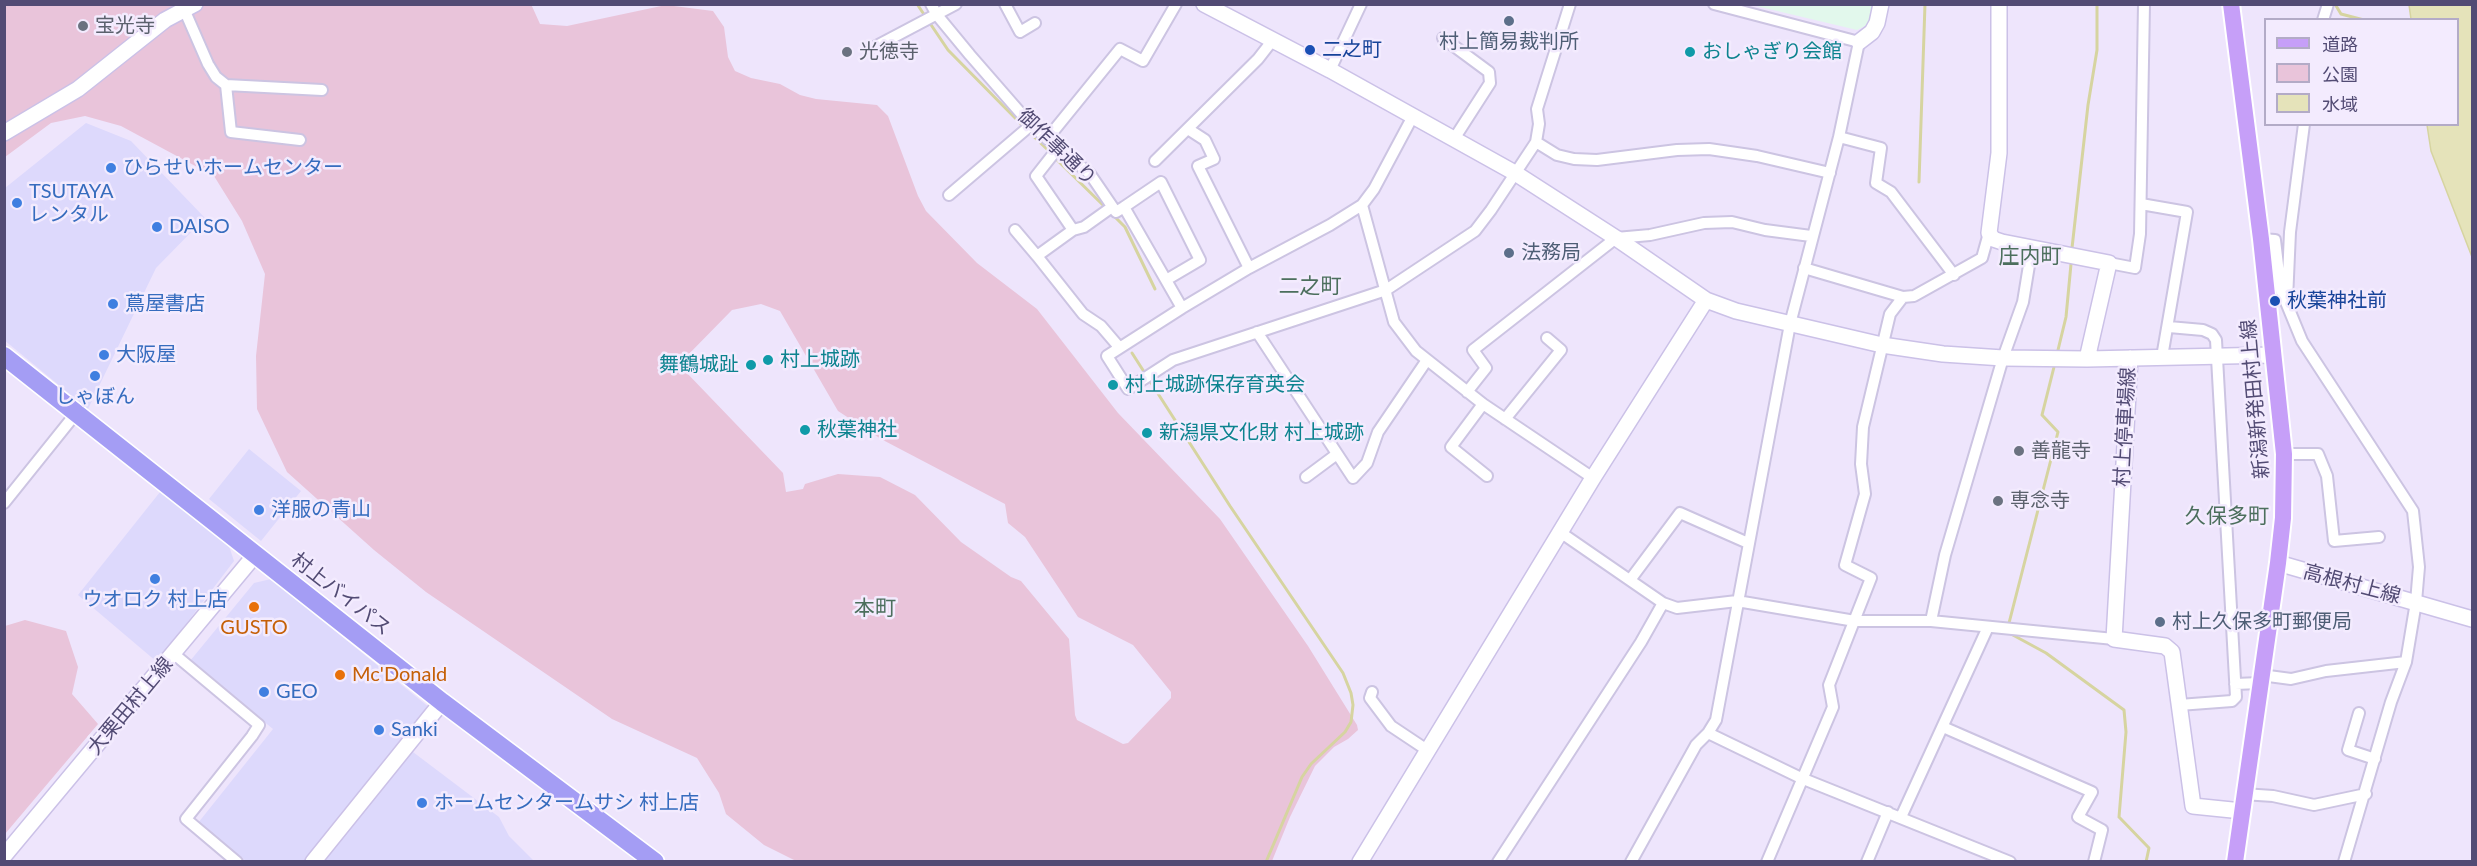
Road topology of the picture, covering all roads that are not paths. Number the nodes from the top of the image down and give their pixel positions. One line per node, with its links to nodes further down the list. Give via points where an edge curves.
1 (931, 4): 14 (street, 御作事通り)
2 (956, 4): 14 (street)
3 (1005, 4): 15 (street, via 1020,32)
4 (1176, 4): 29 (street, via 1143,61 1120,49)
5 (1204, 4): 17 (street, 村上停車場線)
6 (1361, 4): 20 (street)
7 (1570, 4): 32 (street, via 1537,109)
8 (1714, 4): 18 (street)
9 (1881, 4): 18 (street, via 1872,32)
10 (1999, 4): 44 (street, via 1999,153)
11 (2144, 4): 38 (street)
12 (2231, 4): 47 (main road, 新潟新発田村上線)
13 (190, 7): 21 (street, via 208,64); 27 (street, via 165,20 78,89)
14 (937, 15): 19 (street); 24 (street, 御作事通り)
15 (1035, 23)
16 (1443, 38): 30 (street, via 1489,72 1490,83)
17 (1272, 41): 20 (street, 村上停車場線); 26 (street)
18 (1859, 42): 28 (street)
19 (869, 50)
20 (1330, 70): 23 (street, 村上停車場線)
21 (226, 85): 22 (street); 31 (street, via 231,132)
22 (322, 90)
23 (1413, 116): 30 (street, 村上停車場線); 39 (street)
24 (1031, 126): 29 (street, 御作事通り); 37 (street)
25 (2304, 126): 58 (street, via 2290,232)
26 (1188, 129): 34 (street); 51 (street, via 1205,140 1214,159 1198,166)
27 (4, 133)
28 (1839, 137): 36 (street); 53 (street, via 1881,148 1876,183 1891,192)
29 (1047, 139): 33 (street, 御作事通り)
30 (1454, 139): 35 (street, 村上停車場線)
31 (300, 140)
32 (1536, 142): 35 (street); 36 (street, via 1557,155 1574,159 1709,149)
33 (1058, 148): 40 (street, 御作事通り, via 1090,174); 43 (street, via 1036,176)
34 (1155, 161)
35 (1515, 173): 46 (street, 村上停車場線); 55 (street, via 1475,231)
36 (1830, 173): 45 (street)
37 (949, 195)
38 (2141, 204): 50 (street, via 2135,268); 61 (street, via 2187,212)
39 (1362, 205): 51 (street); 55 (street)
40 (1112, 207): 41 (street, via 1116,212); 43 (street)
41 (1124, 207): 54 (street); 54 (street, via 1161,182 1200,260)
42 (1015, 230): 49 (street)
43 (1073, 230): 49 (street)
44 (1989, 233): 48 (street, via 2002,242); 53 (street, via 1982,258)
45 (1811, 236): 46 (street, via 1732,222 1704,222 1650,235); 52 (street)
46 (1617, 238): 57 (street, 村上停車場線); 74 (street, via 1473,350 1486,368)
47 (2261, 238): 58 (street, via 2275,240 2281,290); 66 (main road, 新潟新発田村上線)
48 (2032, 247): 50 (street); 70 (street, via 2023,302)
49 (1037, 256): 65 (street, via 1083,314 1101,326)
50 (2109, 263): 72 (street)
51 (1249, 268): 59 (street)
52 (1804, 268): 56 (street); 60 (street)
53 (1954, 276): 56 (street)
54 (1166, 280): 59 (street)
55 (1386, 290): 62 (street); 73 (street, via 1394,322)
56 (1904, 297): 64 (street, via 1890,314)
57 (1706, 300): 60 (street, 村上停車場線); 82 (street)
58 (2287, 300): 92 (street, via 2302,341 2413,512)
59 (1182, 308): 65 (street)
60 (1790, 324): 64 (street, 村上停車場線); 86 (street)
61 (2169, 327): 68 (street, via 2212,334); 69 (street)
62 (1257, 332): 65 (street, via 1173,360 1128,389 1107,356); 78 (street)
63 (1547, 338): 77 (street, via 1561,350)
64 (1882, 345): 70 (street, 村上停車場線); 94 (street, via 1863,427 1861,464 1865,494 1845,565 1871,578)
65 (1119, 347)
66 (2273, 355): 68 (street); 79 (main road, 新潟新発田村上線)
67 (4, 356): 76 (highway, 村上バイパス)
68 (2216, 356): 69 (street); 101 (street)
69 (2162, 357): 71 (street)
70 (2003, 358): 72 (street, 村上停車場線); 95 (street, via 1945,555)
71 (2130, 358): 72 (street, 村上停車場線); 97 (street, 村上停車場線)
72 (2087, 359)
73 (1427, 360): 74 (street); 78 (street, via 1378,432 1367,463 1353,478)
74 (1467, 392): 75 (street)
75 (1483, 404): 77 (street); 80 (street, via 1451,447)
76 (77, 412): 83 (street); 87 (highway, 村上バイパス)
77 (1505, 419): 82 (street)
78 (1336, 454): 81 (street)
79 (2284, 454): 85 (street, via 2318,454 2327,476 2334,541); 88 (main road, 新潟新発田村上線)
80 (1487, 476)
81 (1306, 477)
82 (1593, 478): 84 (street)
83 (4, 503)
84 (1560, 532): 89 (street); 108 (street)
85 (2379, 537)
86 (1748, 543): 89 (street, via 1680,513); 90 (street)
87 (255, 555): 98 (street, 大栗田村上線); 103 (highway, 村上バイパス)
88 (2278, 563): 92 (street, 高根村上線); 100 (main road, 新潟新発田村上線)
89 (1630, 580): 91 (street)
90 (1737, 602): 91 (street, via 1677,608); 94 (street); 107 (street, via 1716,720)
91 (1663, 603): 121 (street)
92 (2422, 603): 93 (street, 高根村上線); 99 (street)
93 (2472, 619)
94 (1855, 621): 95 (street); 110 (street, via 1829,685 1833,707)
95 (1931, 621): 96 (street)
96 (1988, 627): 97 (street); 106 (street)
97 (2114, 639): 104 (street, via 2165,646 2172,652)
98 (174, 654): 116 (street, 大栗田村上線); 117 (street, via 259,724 186,819)
99 (2406, 662): 100 (street); 109 (street)
100 (2261, 679): 101 (street); 111 (main road, 新潟新発田村上線)
101 (2235, 684): 104 (street, via 2236,697 2232,701)
102 (1372, 692): 108 (street, via 1370,698 1390,726)
103 (442, 702): 118 (street); 119 (highway, 村上バイパス)
104 (2179, 705): 113 (street, via 2193,806)
105 (2359, 713): 109 (street, via 2348,750)
106 (1943, 727): 115 (street); 126 (street, via 2092,792 2078,817 2102,830)
107 (1708, 734): 110 (street); 122 (street, via 1696,745)
108 (1427, 750): 120 (street)
109 (2375, 759): 112 (street)
110 (1802, 778): 114 (street); 123 (street)
111 (2243, 794): 112 (street, via 2314,804); 113 (main road, 新潟新発田村上線)
112 (2366, 794): 128 (street)
113 (2242, 811): 127 (main road, 新潟新発田村上線)
114 (1888, 812): 115 (street); 124 (street)
115 (1901, 817): 125 (street)
116 (4, 856)
117 (237, 861)
118 (313, 861)
119 (655, 861)
120 (1360, 861)
121 (1498, 861)
122 (1631, 861)
123 (1767, 861)
124 (1867, 861)
125 (2010, 861)
126 (2094, 861)
127 (2235, 861)
128 (2344, 861)

